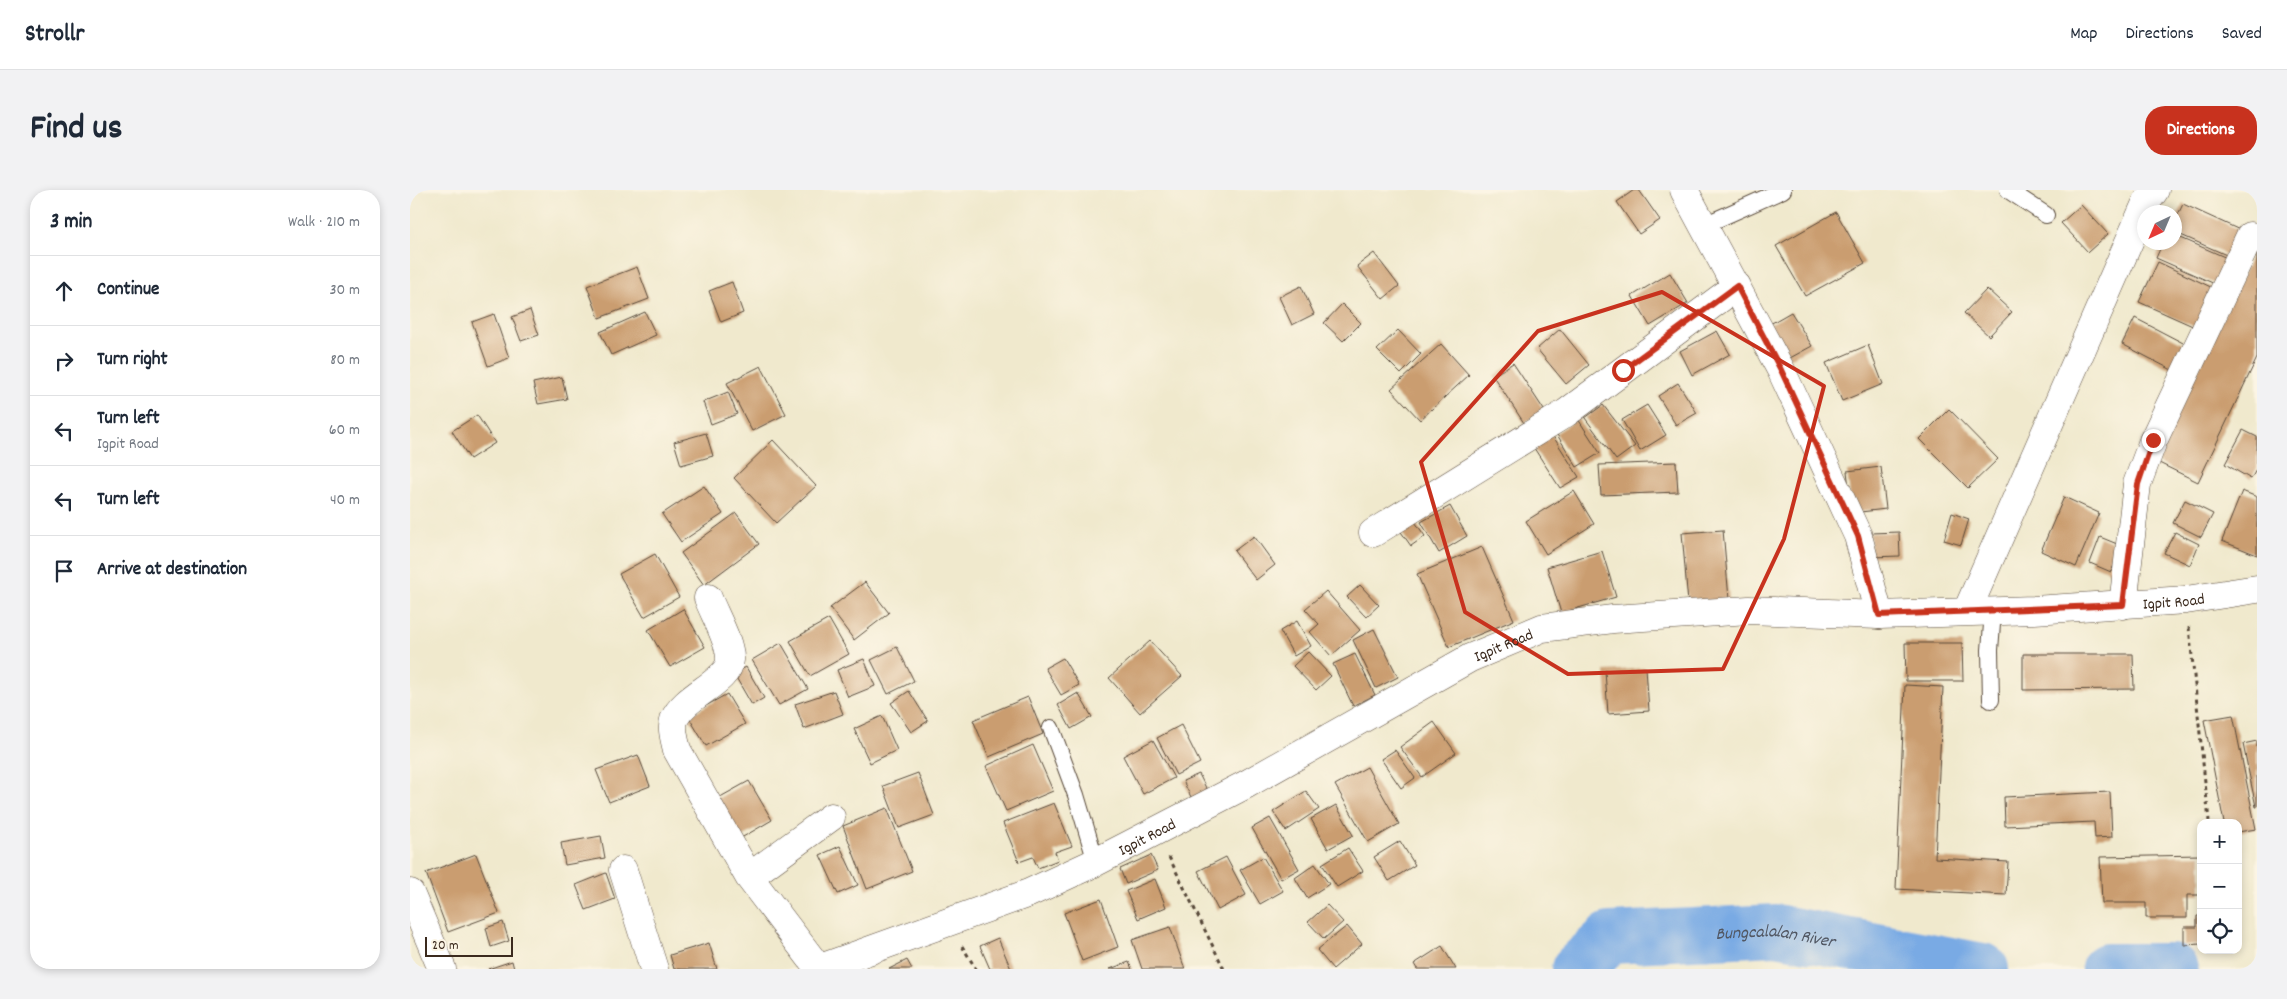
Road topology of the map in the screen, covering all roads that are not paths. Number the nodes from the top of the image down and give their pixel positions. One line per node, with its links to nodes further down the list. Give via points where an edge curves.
1 (1684, 190): 6 (street)
2 (1783, 190): 6 (lane)
3 (2008, 190): 5 (lane)
4 (2155, 190): 13 (street, via 2146,202)
5 (2046, 215)
6 (1702, 226): 8 (street)
7 (2250, 236): 12 (street, via 2153,440 2138,484)
8 (1737, 286): 9 (street, via 1566,412); 15 (street, via 1781,370 1858,536)
9 (1373, 533)
10 (2257, 589): 12 (street, Igpit Road, via 2186,600)
11 (708, 598): 21 (street, via 726,644 729,666 719,679 697,693 682,709 674,720 673,729 677,750)
12 (2123, 605): 14 (street, Igpit Road)
13 (1967, 611): 14 (street, Igpit Road); 15 (street, Igpit Road)
14 (1993, 611): 16 (lane)
15 (1879, 615): 19 (street, Igpit Road, via 1749,610 1613,619 1542,628 1470,658 1245,785)
16 (1991, 700)
17 (1051, 728): 19 (lane)
18 (831, 817): 21 (street)
19 (1096, 862): 23 (street, Igpit Road)
20 (622, 870): 25 (street)
21 (749, 877): 26 (street)
22 (410, 893): 24 (street)
23 (860, 962): 26 (street, Igpit Road)
24 (442, 969)
25 (654, 969)
26 (819, 969)

